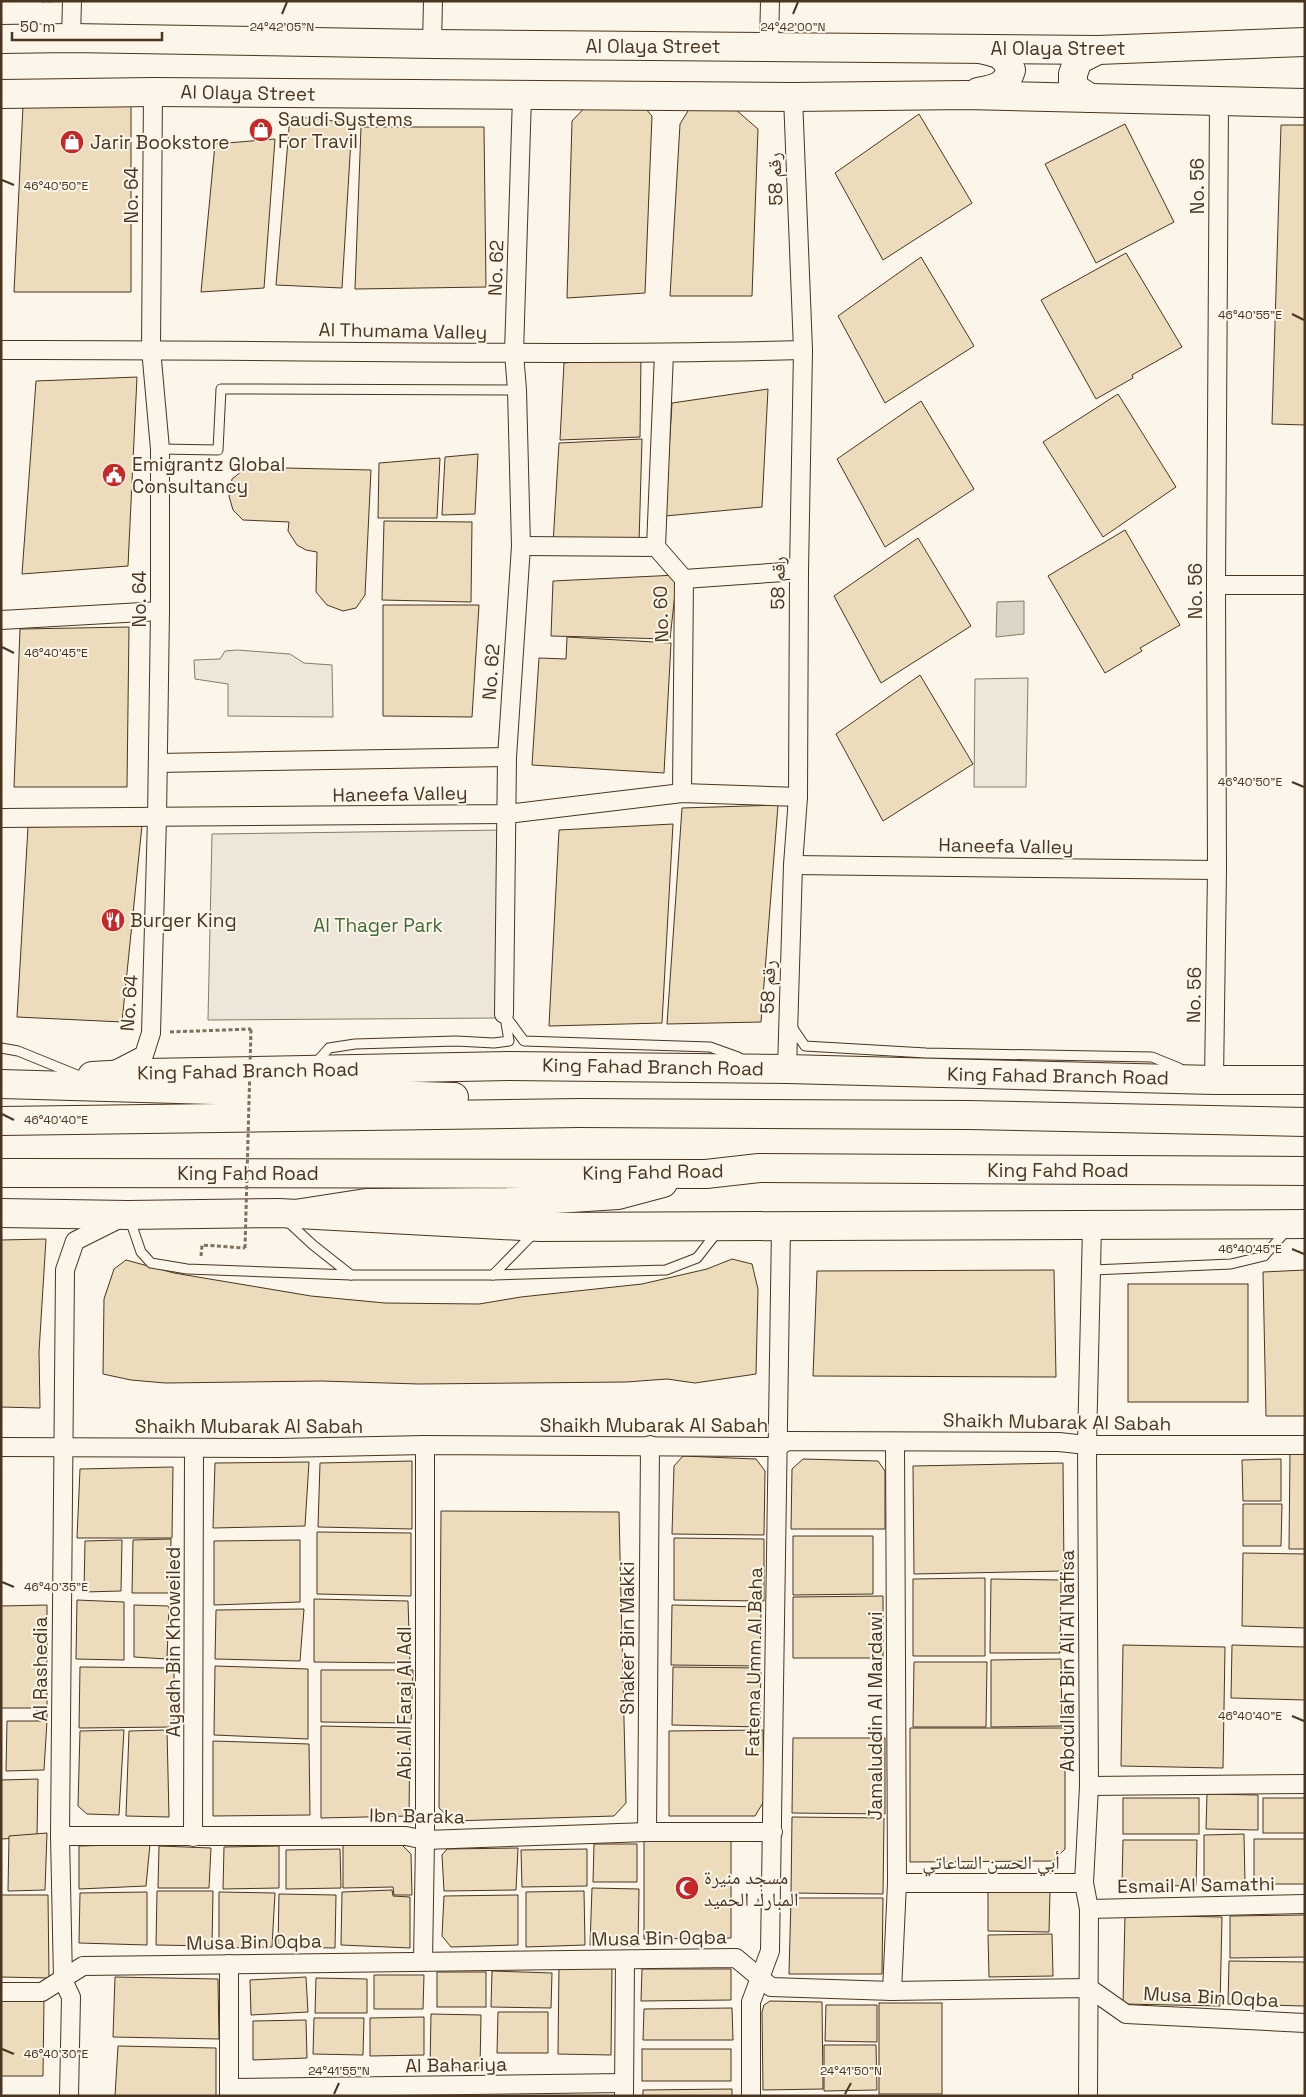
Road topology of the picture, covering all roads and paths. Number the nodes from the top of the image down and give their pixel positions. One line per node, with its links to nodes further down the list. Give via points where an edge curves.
1 (72, 1): 4 (street)
2 (433, 1): 7 (street)
3 (770, 1): 8 (street)
4 (71, 38): 5 (main road, Al Olaya Street); 7 (main road, Al Olaya Street)
5 (1, 39)
6 (1305, 42): 10 (main road, Al Olaya Street)
7 (432, 44): 8 (main road, Al Olaya Street)
8 (769, 47): 9 (main road, Al Olaya Street)
9 (972, 48): 10 (main road, Al Olaya Street); 13 (main road, via 999,53 1011,70 1009,78 999,87)
10 (1098, 50): 16 (main road, via 1078,60 1073,74 1073,87)
11 (153, 92): 12 (main road, Al Olaya Street); 14 (main road, Al Olaya Street); 19 (street, No. 64)
12 (1, 94)
13 (966, 95): 15 (main road, Al Olaya Street); 16 (main road, Al Olaya Street)
14 (522, 96): 15 (main road, Al Olaya Street); 22 (street, No. 62)
15 (793, 97): 21 (street, رقم 58)
16 (1090, 98): 17 (main road, Al Olaya Street)
17 (1219, 102): 18 (main road, Al Olaya Street); 30 (street, No. 56)
18 (1305, 103)
19 (151, 349): 20 (street, Al Thumama Valley); 22 (street, Al Thumama Valley); 25 (street, No. 64)
20 (1, 350)
21 (804, 350): 23 (street, Al Thumama Valley); 28 (street, رقم 58)
22 (514, 353): 23 (street, Al Thumama Valley); 24 (street, No. 62)
23 (664, 354): 27 (street)
24 (517, 390): 25 (lane, via 221,389 218,450); 26 (street, No. 62)
25 (160, 450): 32 (street, No. 64)
26 (521, 546): 27 (street); 34 (street, No. 62)
27 (656, 547): 29 (street, No. 60)
28 (799, 571): 29 (street); 37 (street, رقم 58)
29 (684, 579): 36 (street, No. 60)
30 (1216, 585): 31 (street); 42 (street, No. 56)
31 (1305, 585)
32 (160, 611): 33 (street); 35 (street, No. 64)
33 (1, 620)
34 (506, 758): 35 (street); 38 (street, No. 62)
35 (158, 763): 40 (street, No. 64)
36 (682, 792): 37 (street, Haneefa Valley); 38 (street, Haneefa Valley)
37 (798, 798): 41 (street, رقم 58)
38 (507, 814): 40 (street, Haneefa Valley); 43 (street, No. 62)
39 (1, 818): 40 (street, Haneefa Valley)
40 (157, 818): 45 (street, No. 64)
41 (794, 865): 42 (street, Haneefa Valley); 44 (street, رقم 58)
42 (1217, 870): 51 (street, No. 56)
43 (504, 1014): 47 (lane, via 524,1041 710,1047 738,1057); 49 (lane, No. 62, via 510,1041 356,1044 329,1048)
44 (788, 1022): 48 (street, رقم 58); 51 (lane, via 805,1046 926,1053 1152,1057)
45 (151, 1033): 50 (street, No. 64, via 144,1055 122,1068); 68 (path, bridge, via 251,1029 245,1248 202,1245)
46 (1, 1048): 50 (lane)
47 (752, 1068): 48 (main road, King Fahad Branch Road); 49 (main road, King Fahad Branch Road, via 509,1066)
48 (787, 1069): 51 (main road, King Fahad Branch Road)
49 (310, 1070): 50 (main road, King Fahad Branch Road)
50 (90, 1076): 53 (main road, King Fahad Branch Road)
51 (1201, 1079): 52 (main road, King Fahad Branch Road)
52 (1305, 1080)
53 (1, 1083): 54 (main road, via 488,1098)
54 (579, 1113): 55 (main road); 56 (main road, via 969,1115)
55 (1, 1121)
56 (1305, 1122)
57 (1305, 1172): 59 (main road, King Fahd Road, via 759,1168)
58 (1, 1173): 59 (main road, King Fahd Road)
59 (706, 1174): 61 (main road, via 618,1195 508,1202 366,1203)
60 (1, 1213): 62 (main road)
61 (287, 1214): 62 (main road); 67 (main road); 70 (lane, via 312,1246)
62 (128, 1215): 68 (lane, via 141,1252 150,1263); 77 (street, Al Rashedia, via 75,1241 65,1270)
63 (1299, 1224): 66 (main road); 69 (lane, via 1264,1256 1230,1264)
64 (722, 1226): 65 (main road); 67 (main road); 71 (lane, via 697,1258 666,1270)
65 (781, 1226): 66 (main road); 79 (street, Fatema Umm Al Baha)
66 (1092, 1226): 69 (street, Abdullah Bin Ali Al Nafisa)
67 (540, 1227): 71 (lane)
68 (200, 1270): 70 (lane)
69 (1093, 1270): 75 (street, Abdullah Bin Ali Al Nafisa)
70 (351, 1275): 71 (lane)
71 (493, 1275)
72 (895, 1442): 75 (street, Shaikh Mubarak Al Sabah, via 1059,1442); 79 (street, Shaikh Mubarak Al Sabah, via 787,1441); 88 (street, Jamaluddin Al Mardawi)
73 (425, 1445): 74 (street, Shaikh Mubarak Al Sabah); 80 (street, Shaikh Mubarak Al Sabah); 87 (street, Abi Al Faraj Al Adl)
74 (650, 1445): 79 (street, Shaikh Mubarak Al Sabah); 83 (street, Shaker Bin Makki)
75 (1087, 1445): 76 (street, Shaikh Mubarak Al Sabah); 82 (street, Abdullah Bin Ali Al Nafisa)
76 (1305, 1445)
77 (62, 1446): 78 (street, Shaikh Mubarak Al Sabah); 80 (street, Shaikh Mubarak Al Sabah); 85 (street, Al Rashedia)
78 (1, 1447)
79 (778, 1447): 84 (street, Fatema Umm Al Baha)
80 (194, 1448): 86 (street, Ayadh Bin Khoweiled)
81 (1305, 1784): 82 (street)
82 (1089, 1786): 89 (street, Abdullah Bin Ali Al Nafisa)
83 (647, 1832): 84 (street, Ibn Baraka); 87 (street, Ibn Baraka)
84 (773, 1832): 95 (street, Fatema Umm Al Baha, via 770,1951)
85 (60, 1836): 86 (street, Ibn Baraka); 96 (street, Al Rashedia)
86 (193, 1837): 87 (street, Ibn Baraka, via 406,1836)
87 (425, 1840): 93 (street, Abi Al Faraj Al Adl)
88 (897, 1883): 89 (street, أبي الحسن الساعاتي); 98 (street, Jamaluddin Al Mardawi)
89 (1084, 1883): 91 (street, Abdullah Bin Ali Al Nafisa)
90 (1305, 1904): 91 (street, Esmail Al Samathi)
91 (1089, 1909): 97 (street, Abdullah Bin Ali Al Nafisa)
92 (625, 1960): 93 (street, Musa Bin Oqba); 95 (street, Musa Bin Oqba, via 736,1958); 101 (street)
93 (423, 1961): 94 (street, Musa Bin Oqba)
94 (228, 1964): 96 (street, Musa Bin Oqba, via 84,1966); 103 (street)
95 (761, 1978): 98 (street, Musa Bin Oqba, via 771,1987); 105 (street, Fatema Umm Al Baha, via 751,2002)
96 (62, 1980): 99 (street, Musa Bin Oqba, via 42,1992); 104 (street, Al Rashedia, via 71,1997)
97 (1089, 1988): 98 (street, Musa Bin Oqba); 100 (street, Musa Bin Oqba, via 1126,2014); 106 (street, Abdullah Bin Ali Al Nafisa)
98 (892, 1991)
99 (1, 1992)
100 (1305, 2023)
101 (624, 2090): 102 (street, Al Bahariya)
102 (427, 2091): 103 (street, Al Bahariya)
103 (229, 2092)
104 (69, 2096)
105 (752, 2096)
106 (1088, 2096)

